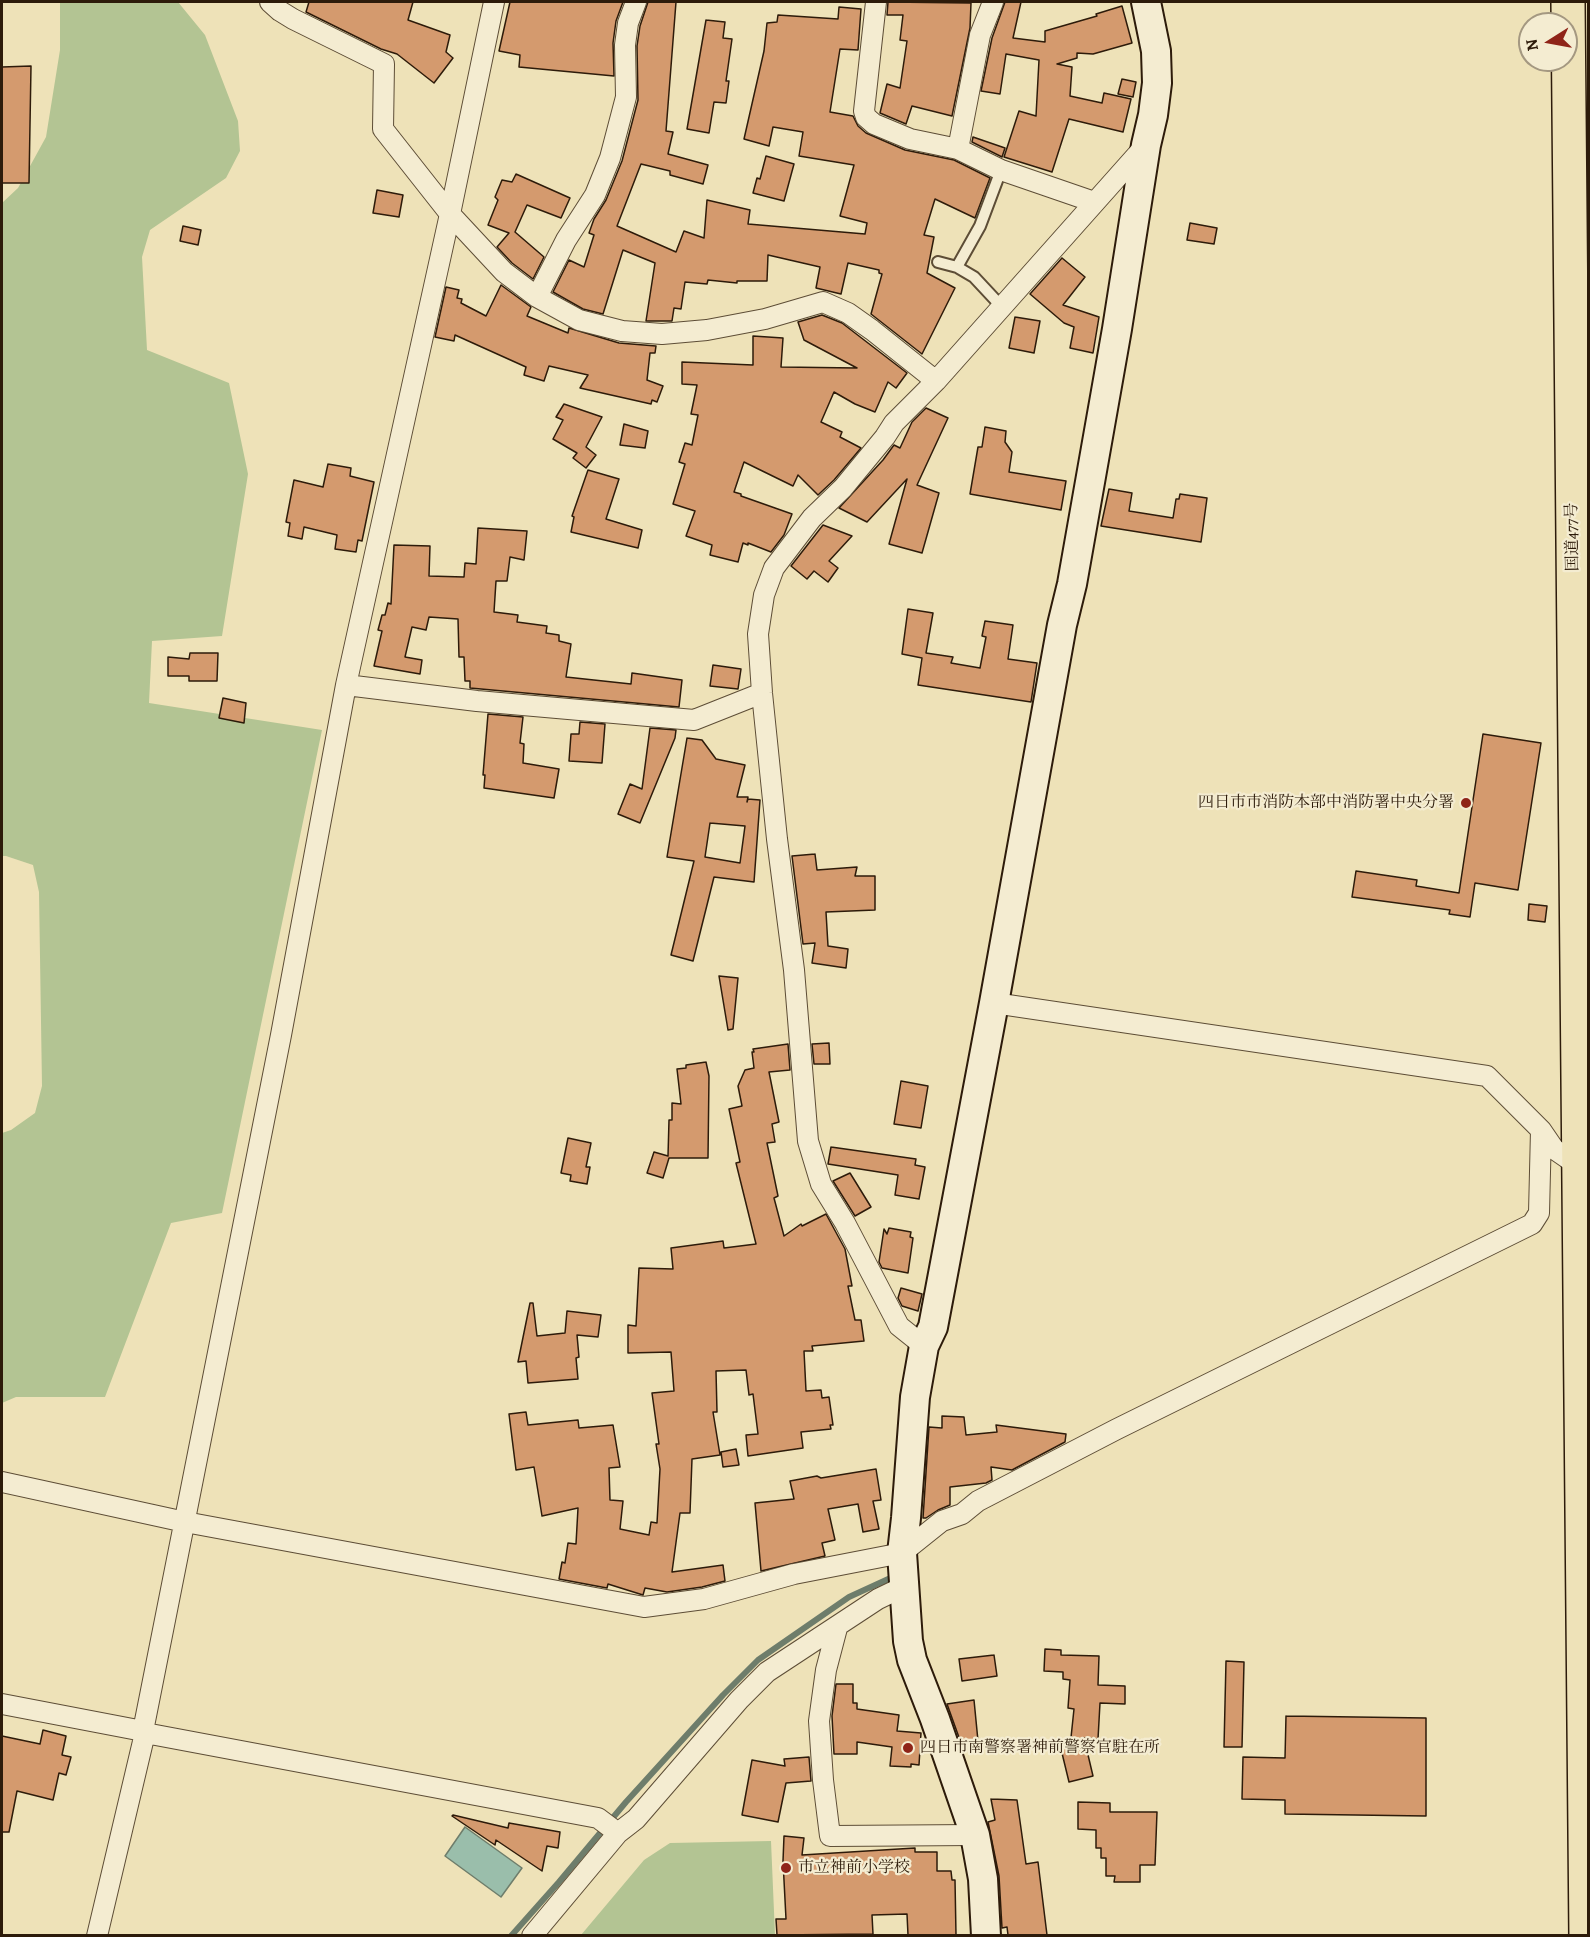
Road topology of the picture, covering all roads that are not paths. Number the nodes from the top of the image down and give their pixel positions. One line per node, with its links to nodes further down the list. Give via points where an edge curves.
1 (270, 2): 12 (street, via 293,19 384,64 383,129)
2 (494, 2): 12 (street)
3 (636, 2): 15 (street, via 625,45 626,97 610,158 596,195 566,240)
4 (871, 2): 9 (street, via 866,117 910,139)
5 (993, 2): 9 (street, via 980,35)
6 (1146, 2): 8 (street, via 1156,51 1157,83)
7 (1568, 2): 22 (highway, 国道477号)
8 (1146, 145): 11 (street); 20 (street, via 1107,387)
9 (958, 149): 10 (street)
10 (1001, 170): 11 (street); 14 (lane, via 980,226)
11 (1094, 202): 16 (street)
12 (450, 214): 15 (street, via 504,272); 18 (street)
13 (938, 261): 14 (lane)
14 (957, 267): 16 (lane, via 974,277)
15 (537, 297): 17 (street, via 579,320 622,331 662,334 765,319 823,302 848,313)
16 (1002, 307): 17 (street)
17 (936, 381): 19 (street, via 894,423 774,568 764,596 758,634)
18 (346, 685): 19 (street, via 694,720); 25 (street)
19 (762, 693): 23 (street, via 794,970 808,1141 821,1184 899,1326)
20 (994, 1003): 21 (street, via 1487,1076); 23 (street, via 933,1327)
21 (1540, 1130): 22 (street, via 1554,1149); 26 (street, via 1539,1213 1532,1224 1128,1424 998,1491 962,1514 942,1521)
22 (1584, 1169): 35 (highway, 国道477号)
23 (924, 1346): 26 (street, via 915,1397)
24 (2, 1482): 25 (street)
25 (185, 1522): 26 (street, via 645,1606 704,1599 794,1574); 29 (street)
26 (903, 1570): 27 (street, via 878,1599); 31 (street, via 912,1660)
27 (837, 1628): 30 (street, via 767,1672 636,1819); 31 (street, via 819,1721 830,1836)
28 (2, 1704): 29 (street)
29 (144, 1732): 30 (street, via 598,1818); 32 (street)
30 (617, 1833): 33 (street)
31 (975, 1835): 34 (street, via 983,1879)
32 (97, 1935)
33 (532, 1935)
34 (986, 1935)
35 (1586, 1935)

